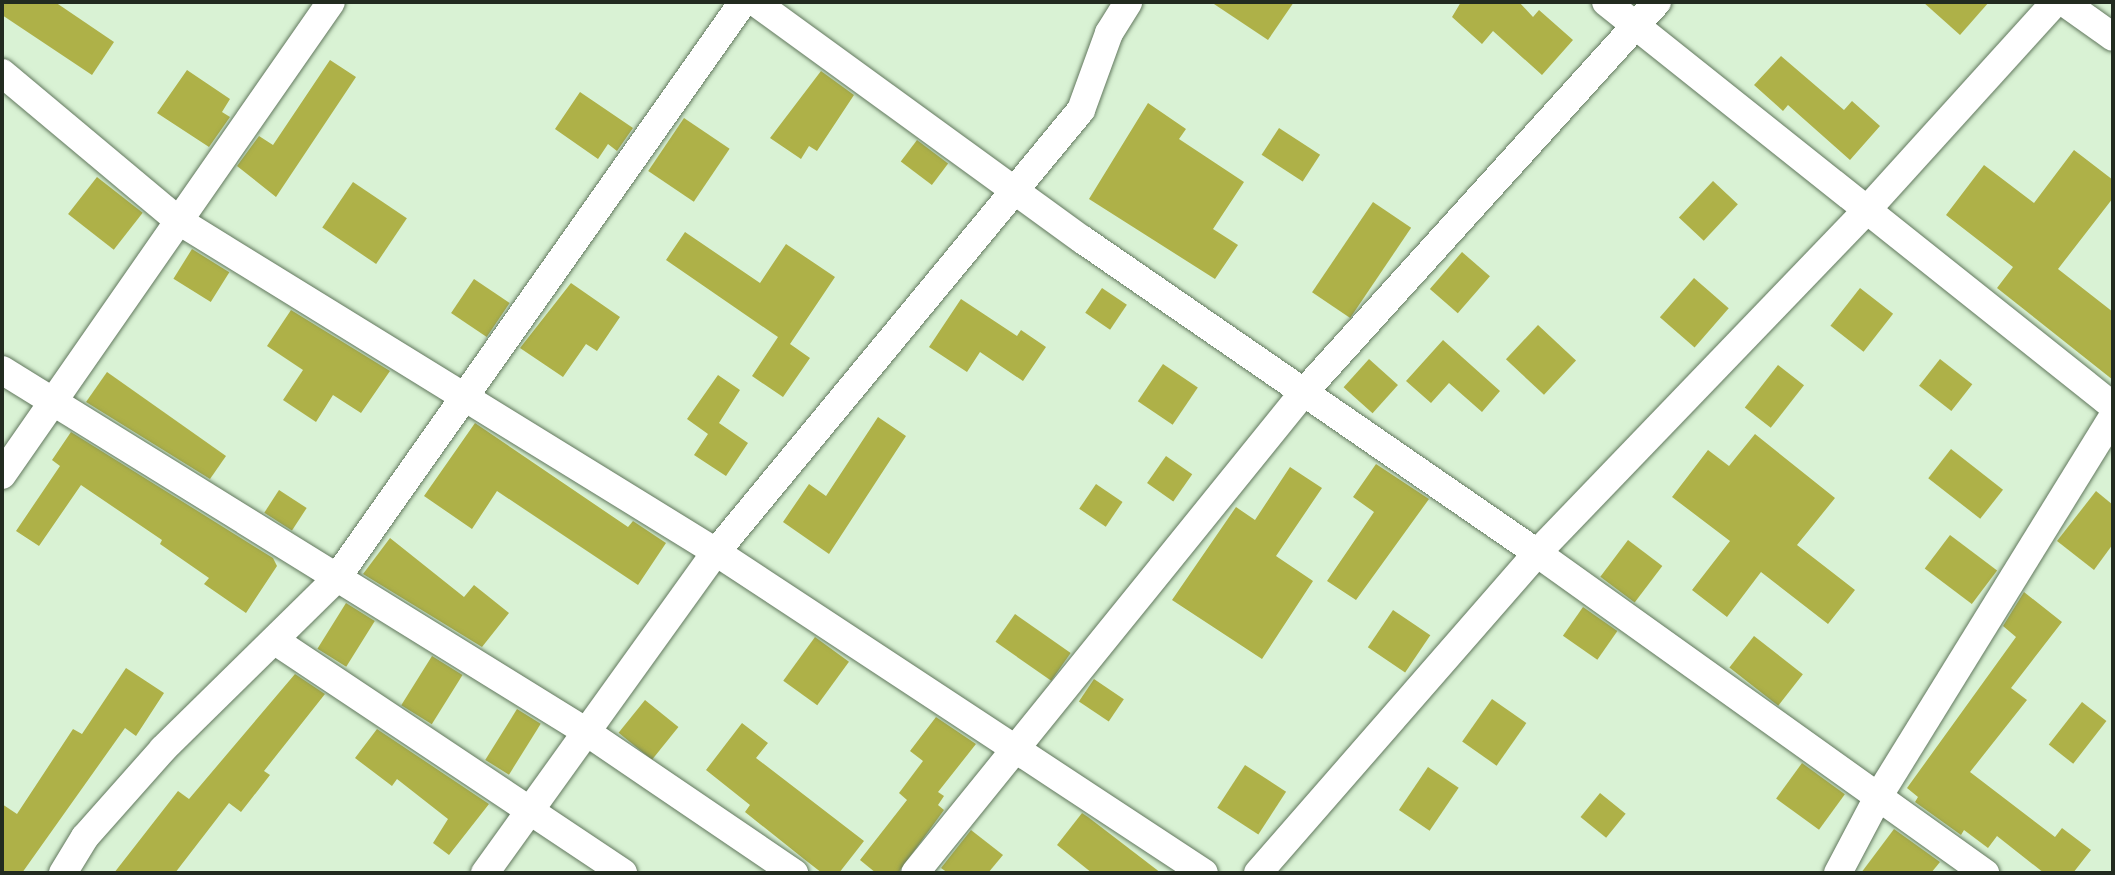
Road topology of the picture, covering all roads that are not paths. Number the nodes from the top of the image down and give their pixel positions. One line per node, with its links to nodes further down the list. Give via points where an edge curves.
1 (331, 2): 14 (street)
2 (743, 2): 17 (street)
3 (755, 2): 12 (street)
4 (1128, 2): 12 (street, via 1109,33 1081,110)
5 (1606, 2): 9 (street)
6 (1657, 2): 9 (street)
7 (2055, 2): 13 (street)
8 (2064, 2): 10 (street)
9 (1637, 27): 13 (street); 16 (street)
10 (2113, 37)
11 (2, 73): 14 (street)
12 (1014, 191): 16 (street); 22 (street)
13 (1864, 213): 19 (street); 23 (street)
14 (179, 221): 17 (street); 18 (street)
15 (2, 370): 18 (street)
16 (1304, 392): 23 (street); 27 (street)
17 (464, 395): 22 (street); 24 (street)
18 (52, 403): 21 (street); 24 (street)
19 (2113, 406)
20 (2113, 416): 28 (street)
21 (2, 475)
22 (716, 552): 26 (street); 27 (street)
23 (1537, 553): 28 (street); 36 (street)
24 (336, 579): 25 (street); 26 (street)
25 (277, 642): 29 (street); 30 (street, via 163,749 85,837)
26 (585, 731): 29 (street); 33 (street)
27 (1015, 745): 34 (street); 35 (street)
28 (1878, 797): 37 (street); 38 (street)
29 (529, 809): 31 (street); 32 (street)
30 (63, 873)
31 (485, 873)
32 (623, 873)
33 (794, 873)
34 (915, 873)
35 (1204, 873)
36 (1258, 873)
37 (1838, 873)
38 (1985, 873)

